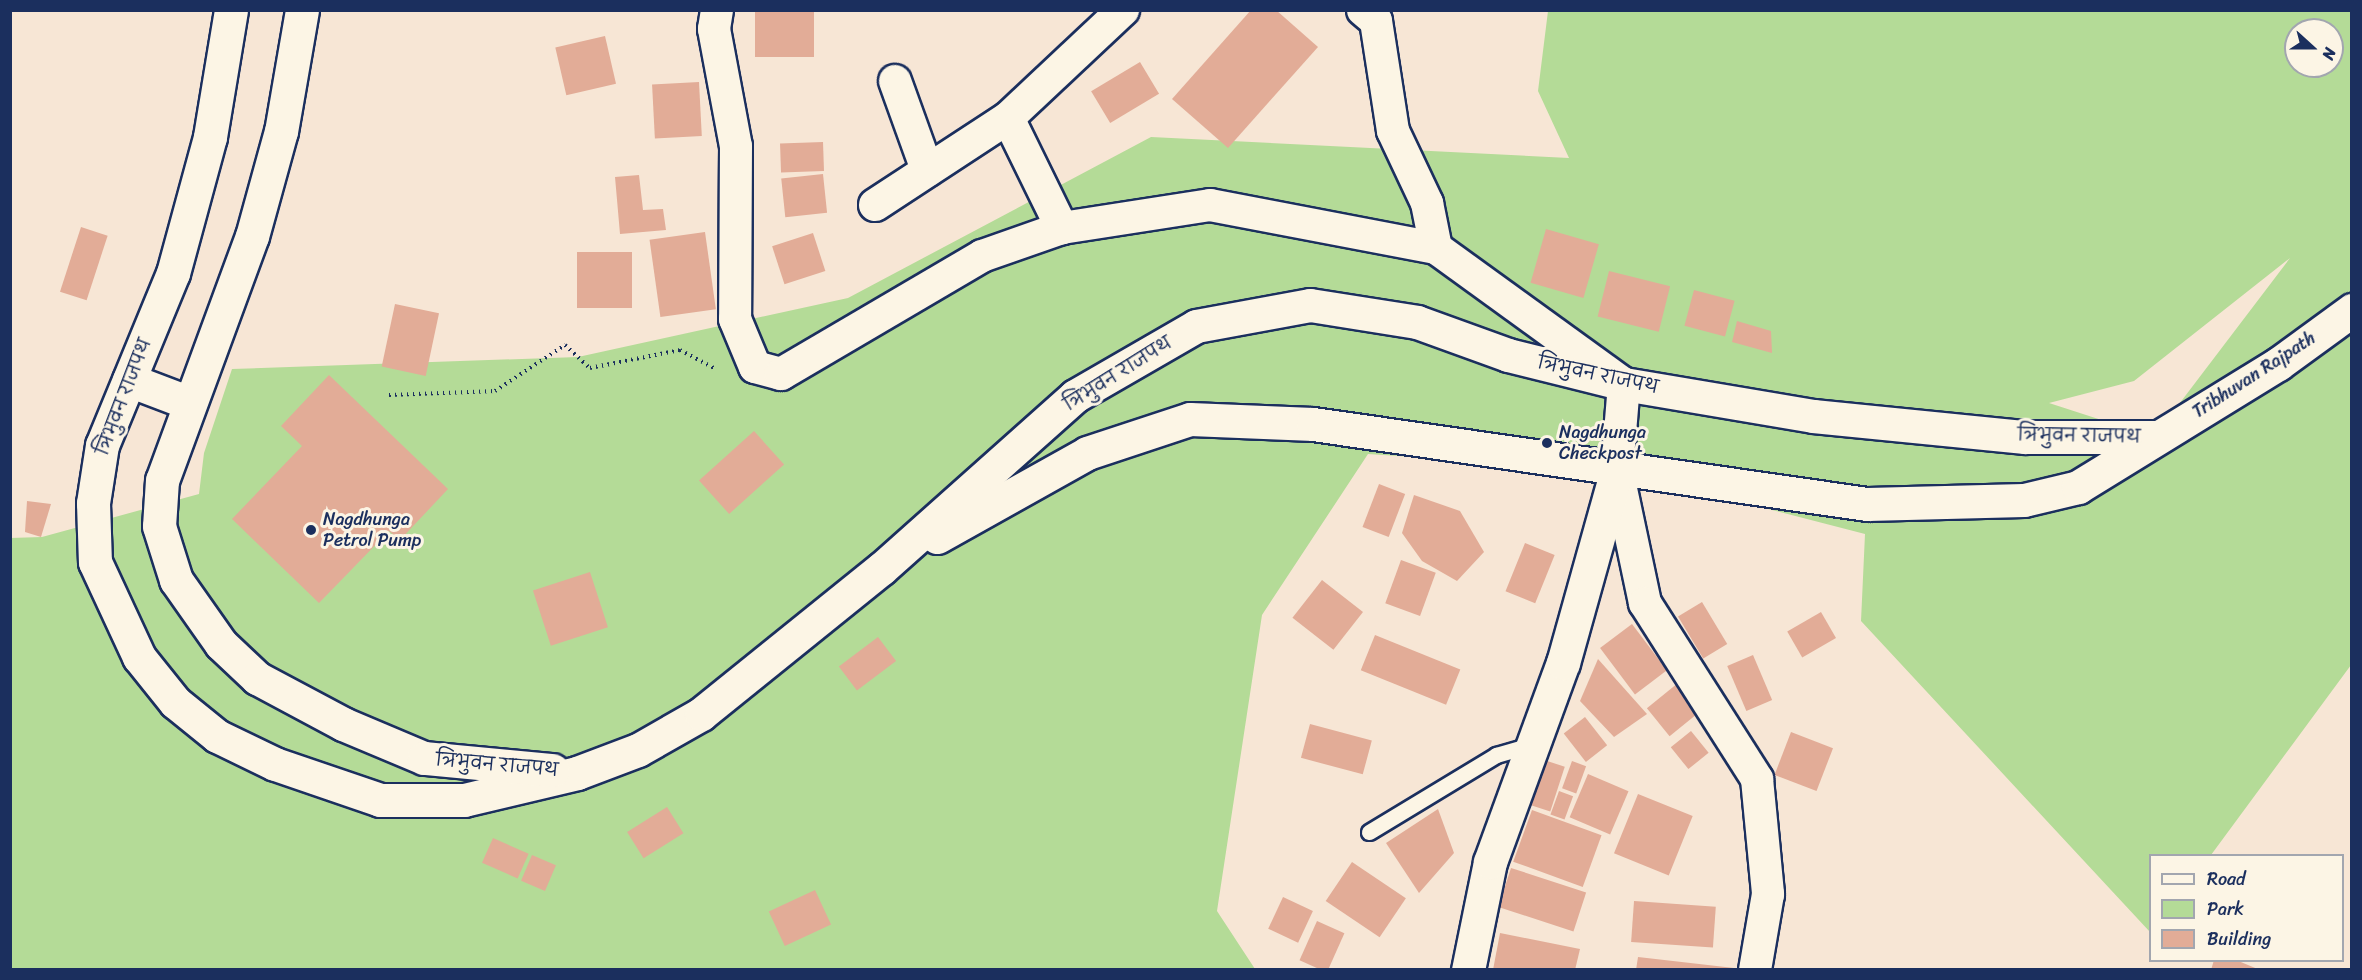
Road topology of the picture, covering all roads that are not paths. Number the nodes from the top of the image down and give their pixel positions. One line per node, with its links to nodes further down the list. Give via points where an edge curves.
1 (231, 10): 13 (main road, त्रिभुवन राजपथ, via 210,137 173,273)
2 (302, 10): 15 (main road, त्रिभुवन राजपथ, via 281,130 252,236)
3 (717, 10): 10 (street, via 714,29 736,146 735,319 755,367 781,374 982,256)
4 (1123, 10): 7 (street)
5 (1363, 10): 11 (street, via 1376,21 1393,131 1427,202)
6 (894, 81): 8 (street)
7 (1008, 118): 8 (street); 10 (street)
8 (927, 170): 9 (street)
9 (875, 205)
10 (1062, 228): 11 (street, via 1210,205)
11 (1436, 248): 14 (street)
12 (2352, 310): 16 (main road, Tribhuvan Rajpath, via 2278,364)
13 (129, 380): 15 (main road); 20 (main road, त्रिभुवन राजपथ, via 102,445 93,503 95,562 139,657 175,702 217,736 275,764 380,800 464,800)
14 (1624, 384): 16 (main road, त्रिभुवन राजपथ, via 1824,417 2025,437); 17 (street); 18 (main road, त्रिभुवन राजपथ, via 1509,355 1417,322 1310,305 1196,326 1075,396)
15 (187, 402): 20 (main road, त्रिभुवन राजपथ, via 162,480 159,526 176,580 221,644 257,678 424,758)
16 (2154, 437): 17 (main road, त्रिभुवन राजपथ, via 2078,487 2024,500 1867,504)
17 (1617, 470): 18 (main road, त्रिभुवन राजपथ, via 1313,424 1190,419 1087,453); 19 (main road, via 1563,663); 23 (street, via 1645,603 1757,779 1768,894)
18 (881, 569): 20 (main road, त्रिभुवन राजपथ, via 701,714 638,750)
19 (1533, 745): 21 (lane, via 1496,755); 22 (main road, via 1490,862)
20 (577, 773)
21 (1370, 832)
22 (1468, 969)
23 (1755, 969)

